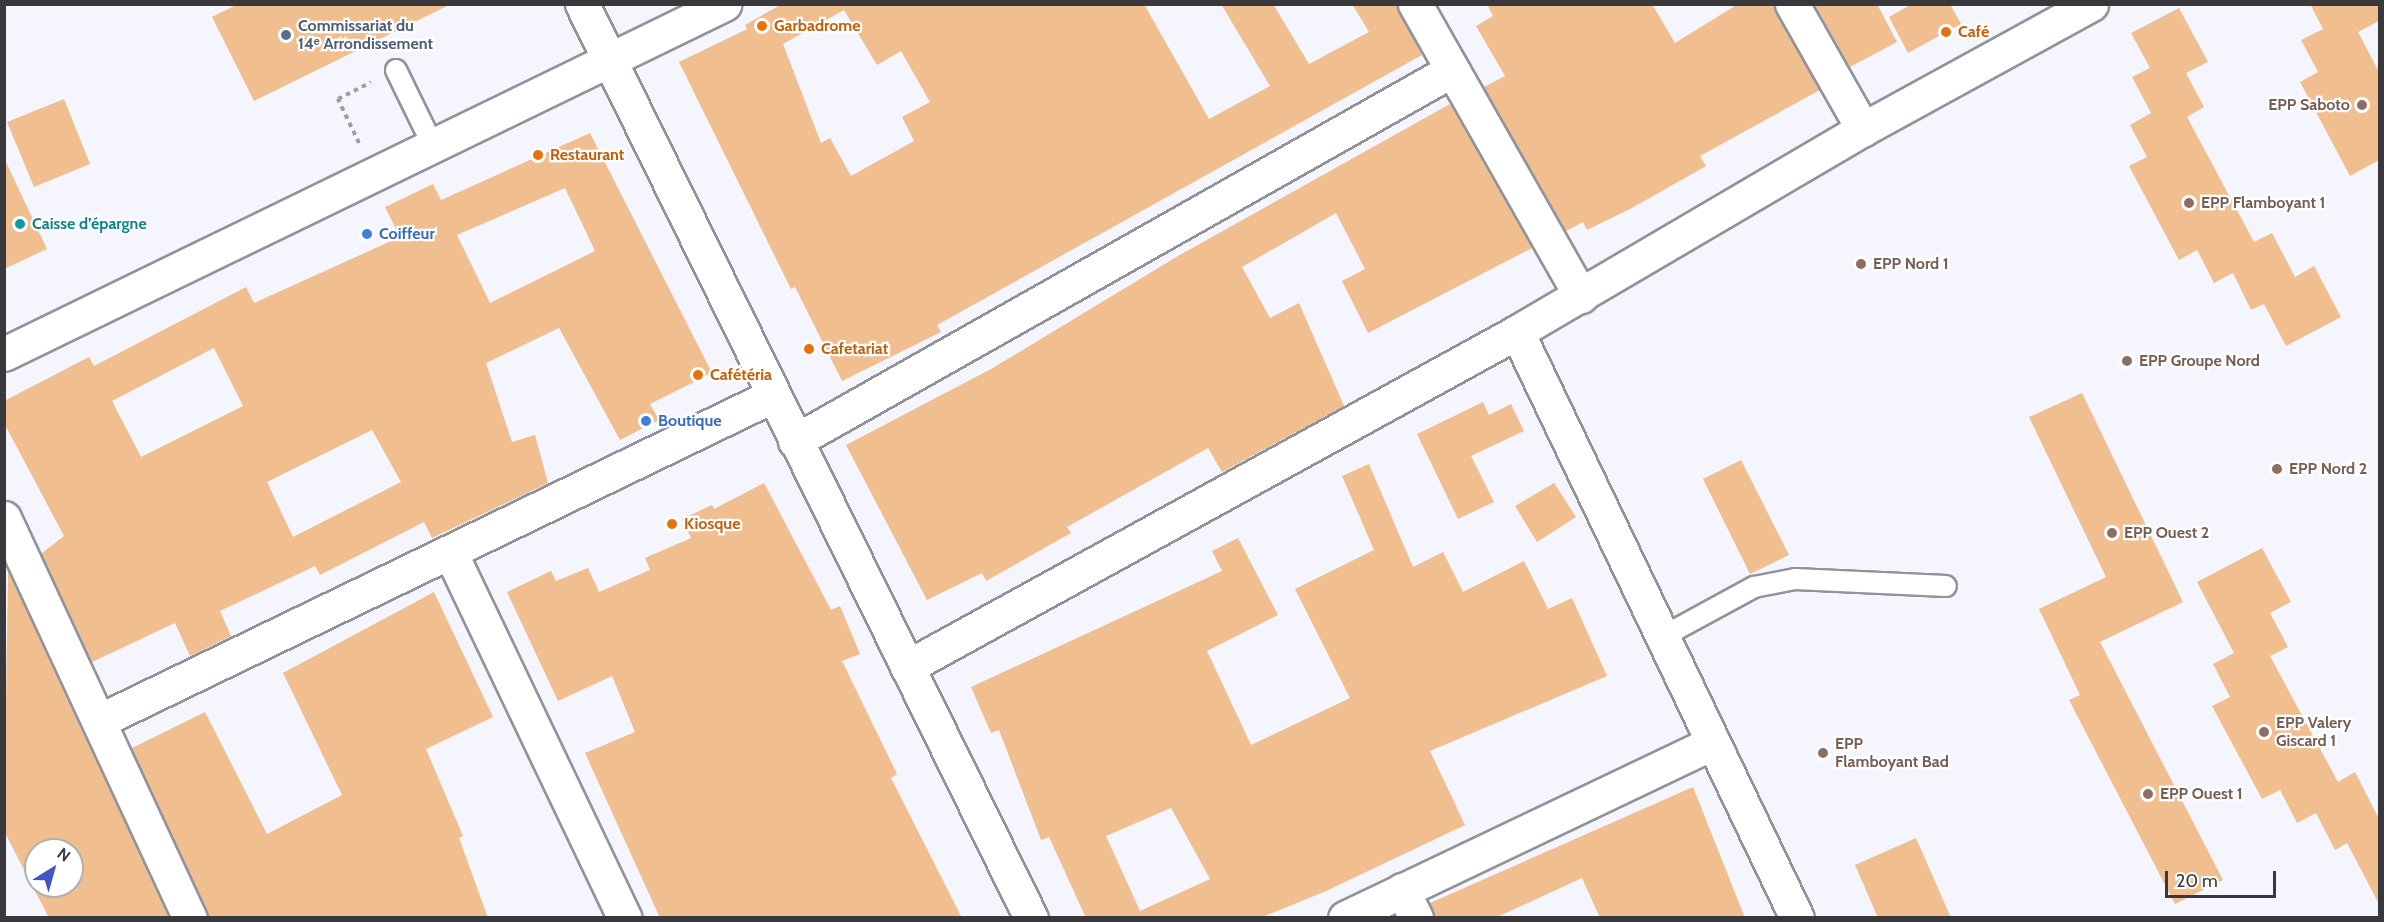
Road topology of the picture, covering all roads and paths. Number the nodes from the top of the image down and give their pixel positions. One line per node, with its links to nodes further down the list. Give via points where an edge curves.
1 (582, 4): 6 (street)
2 (724, 4): 6 (street)
3 (1415, 4): 8 (street)
4 (1792, 4): 9 (street)
5 (2091, 4): 9 (street)
6 (609, 63): 10 (street); 15 (street)
7 (396, 70): 10 (lane); 11 (path, via 338,99)
8 (1452, 70): 12 (street); 16 (street)
9 (1863, 129): 12 (street)
10 (433, 146): 11 (street)
11 (374, 174): 14 (street)
12 (1581, 296): 13 (street)
13 (1517, 332): 20 (street); 21 (street)
14 (4, 354)
15 (772, 396): 16 (street); 18 (street)
16 (795, 441): 21 (street)
17 (4, 518): 22 (street)
18 (450, 554): 22 (street); 26 (street)
19 (1947, 586): 20 (lane, via 1795,579 1754,587)
20 (1662, 637): 23 (street)
21 (907, 667): 27 (street)
22 (99, 721): 25 (street)
23 (1712, 743): 24 (street); 29 (street)
24 (1409, 904): 28 (street)
25 (190, 918)
26 (625, 918)
27 (1031, 918)
28 (1345, 918)
29 (1797, 918)

